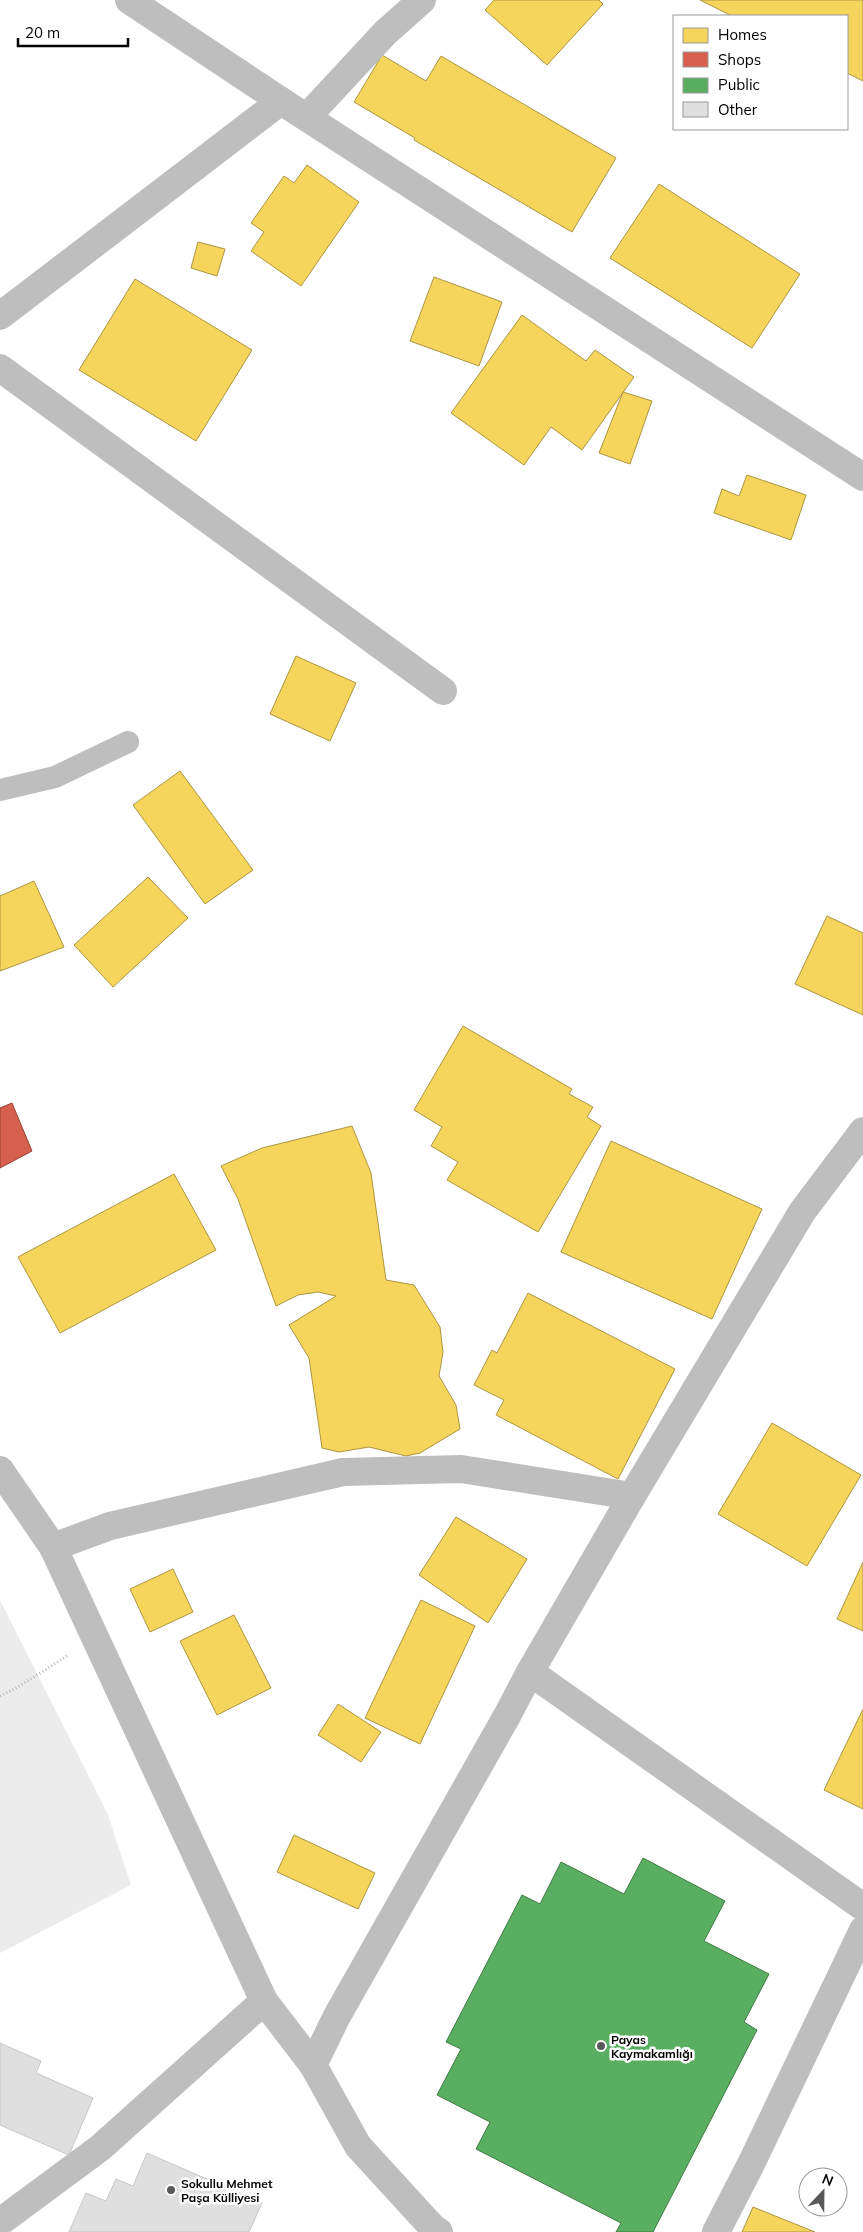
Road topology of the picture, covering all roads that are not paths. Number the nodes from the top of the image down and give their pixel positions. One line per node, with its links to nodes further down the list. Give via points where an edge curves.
1 (128, 0): 3 (street)
2 (422, 0): 4 (street, via 385,33)
3 (281, 101): 4 (street); 5 (street)
4 (307, 117): 7 (street)
5 (0, 316)
6 (0, 368): 8 (street)
7 (863, 478)
8 (443, 691)
9 (128, 742): 10 (lane, via 55,778)
10 (0, 790)
11 (863, 1131): 13 (street, via 802,1212)
12 (0, 1470): 14 (street)
13 (632, 1496): 14 (street, via 461,1469 343,1472 110,1526); 15 (street)
14 (53, 1547): 18 (street)
15 (530, 1672): 16 (street); 19 (street, via 337,2016)
16 (863, 1907)
17 (863, 1930): 22 (street, via 756,2156)
18 (264, 2001): 19 (street); 20 (street, via 100,2148)
19 (313, 2065): 21 (street, via 358,2146)
20 (0, 2222)
21 (439, 2232)
22 (716, 2232)

